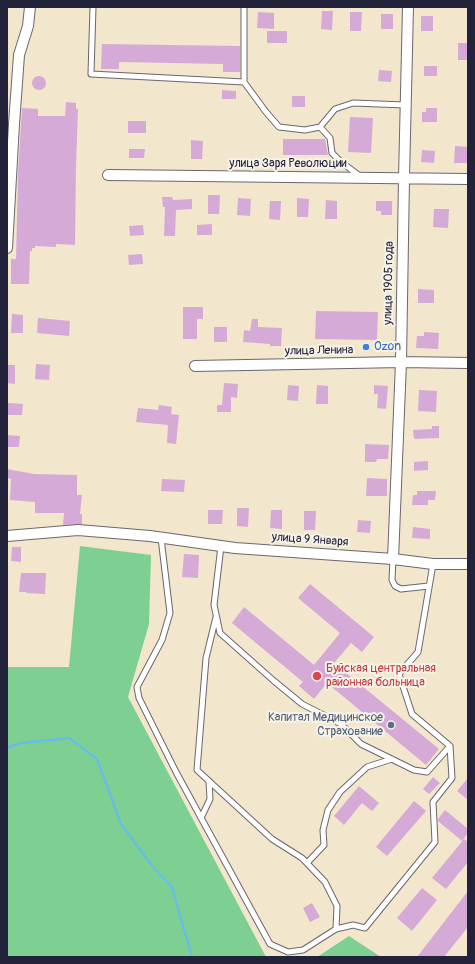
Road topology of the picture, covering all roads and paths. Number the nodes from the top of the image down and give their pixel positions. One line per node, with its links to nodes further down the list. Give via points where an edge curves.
1 (30, 7): 7 (street, via 28,26 19,55)
2 (94, 7): 5 (lane, via 91,74)
3 (244, 7): 5 (lane)
4 (408, 7): 6 (street, улица 1905 года)
5 (244, 82): 8 (lane, via 279,127 305,130)
6 (405, 105): 8 (lane, via 353,103 336,109); 11 (street, улица 1905 года)
7 (10, 124): 13 (street)
8 (320, 127): 10 (lane, via 330,138 332,153)
9 (108, 175): 10 (street, улица Заря Революции)
10 (361, 178): 11 (street, улица Заря Революции)
11 (404, 178): 12 (street, улица Заря Революции); 14 (street, улица 1905 года)
12 (468, 180)
13 (7, 248)
14 (401, 362): 15 (street, улица Ленина); 16 (street, улица Ленина); 20 (street, улица 1905 года)
15 (468, 363)
16 (194, 366)
17 (7, 536): 18 (street, улица 9 Января, via 78,530)
18 (161, 538): 19 (street, улица 9 Января); 28 (lane, via 170,613 162,640 137,687 139,698)
19 (221, 546): 20 (street, улица 9 Января); 24 (lane, via 214,605)
20 (394, 559): 21 (street, улица 9 Января); 23 (lane, via 392,580 395,586 401,589)
21 (433, 564): 22 (street, улица 9 Января); 23 (lane)
22 (468, 564)
23 (429, 586): 25 (lane, via 418,652 399,674 412,714)
24 (216, 616): 26 (lane, via 220,633 302,704 341,724 361,744); 27 (lane, via 206,658 197,770)
25 (450, 746): 26 (lane, via 427,772 414,770); 30 (lane, via 452,778 433,802 436,842 365,928 353,925)
26 (392, 759): 29 (lane, via 367,767 340,792 328,810 323,830 324,844)
27 (209, 781): 28 (lane, via 210,799); 29 (lane, via 272,839)
28 (201, 818): 30 (lane, via 270,944 288,952 303,950)
29 (307, 864): 30 (lane, via 325,882 337,906)
30 (336, 929)

